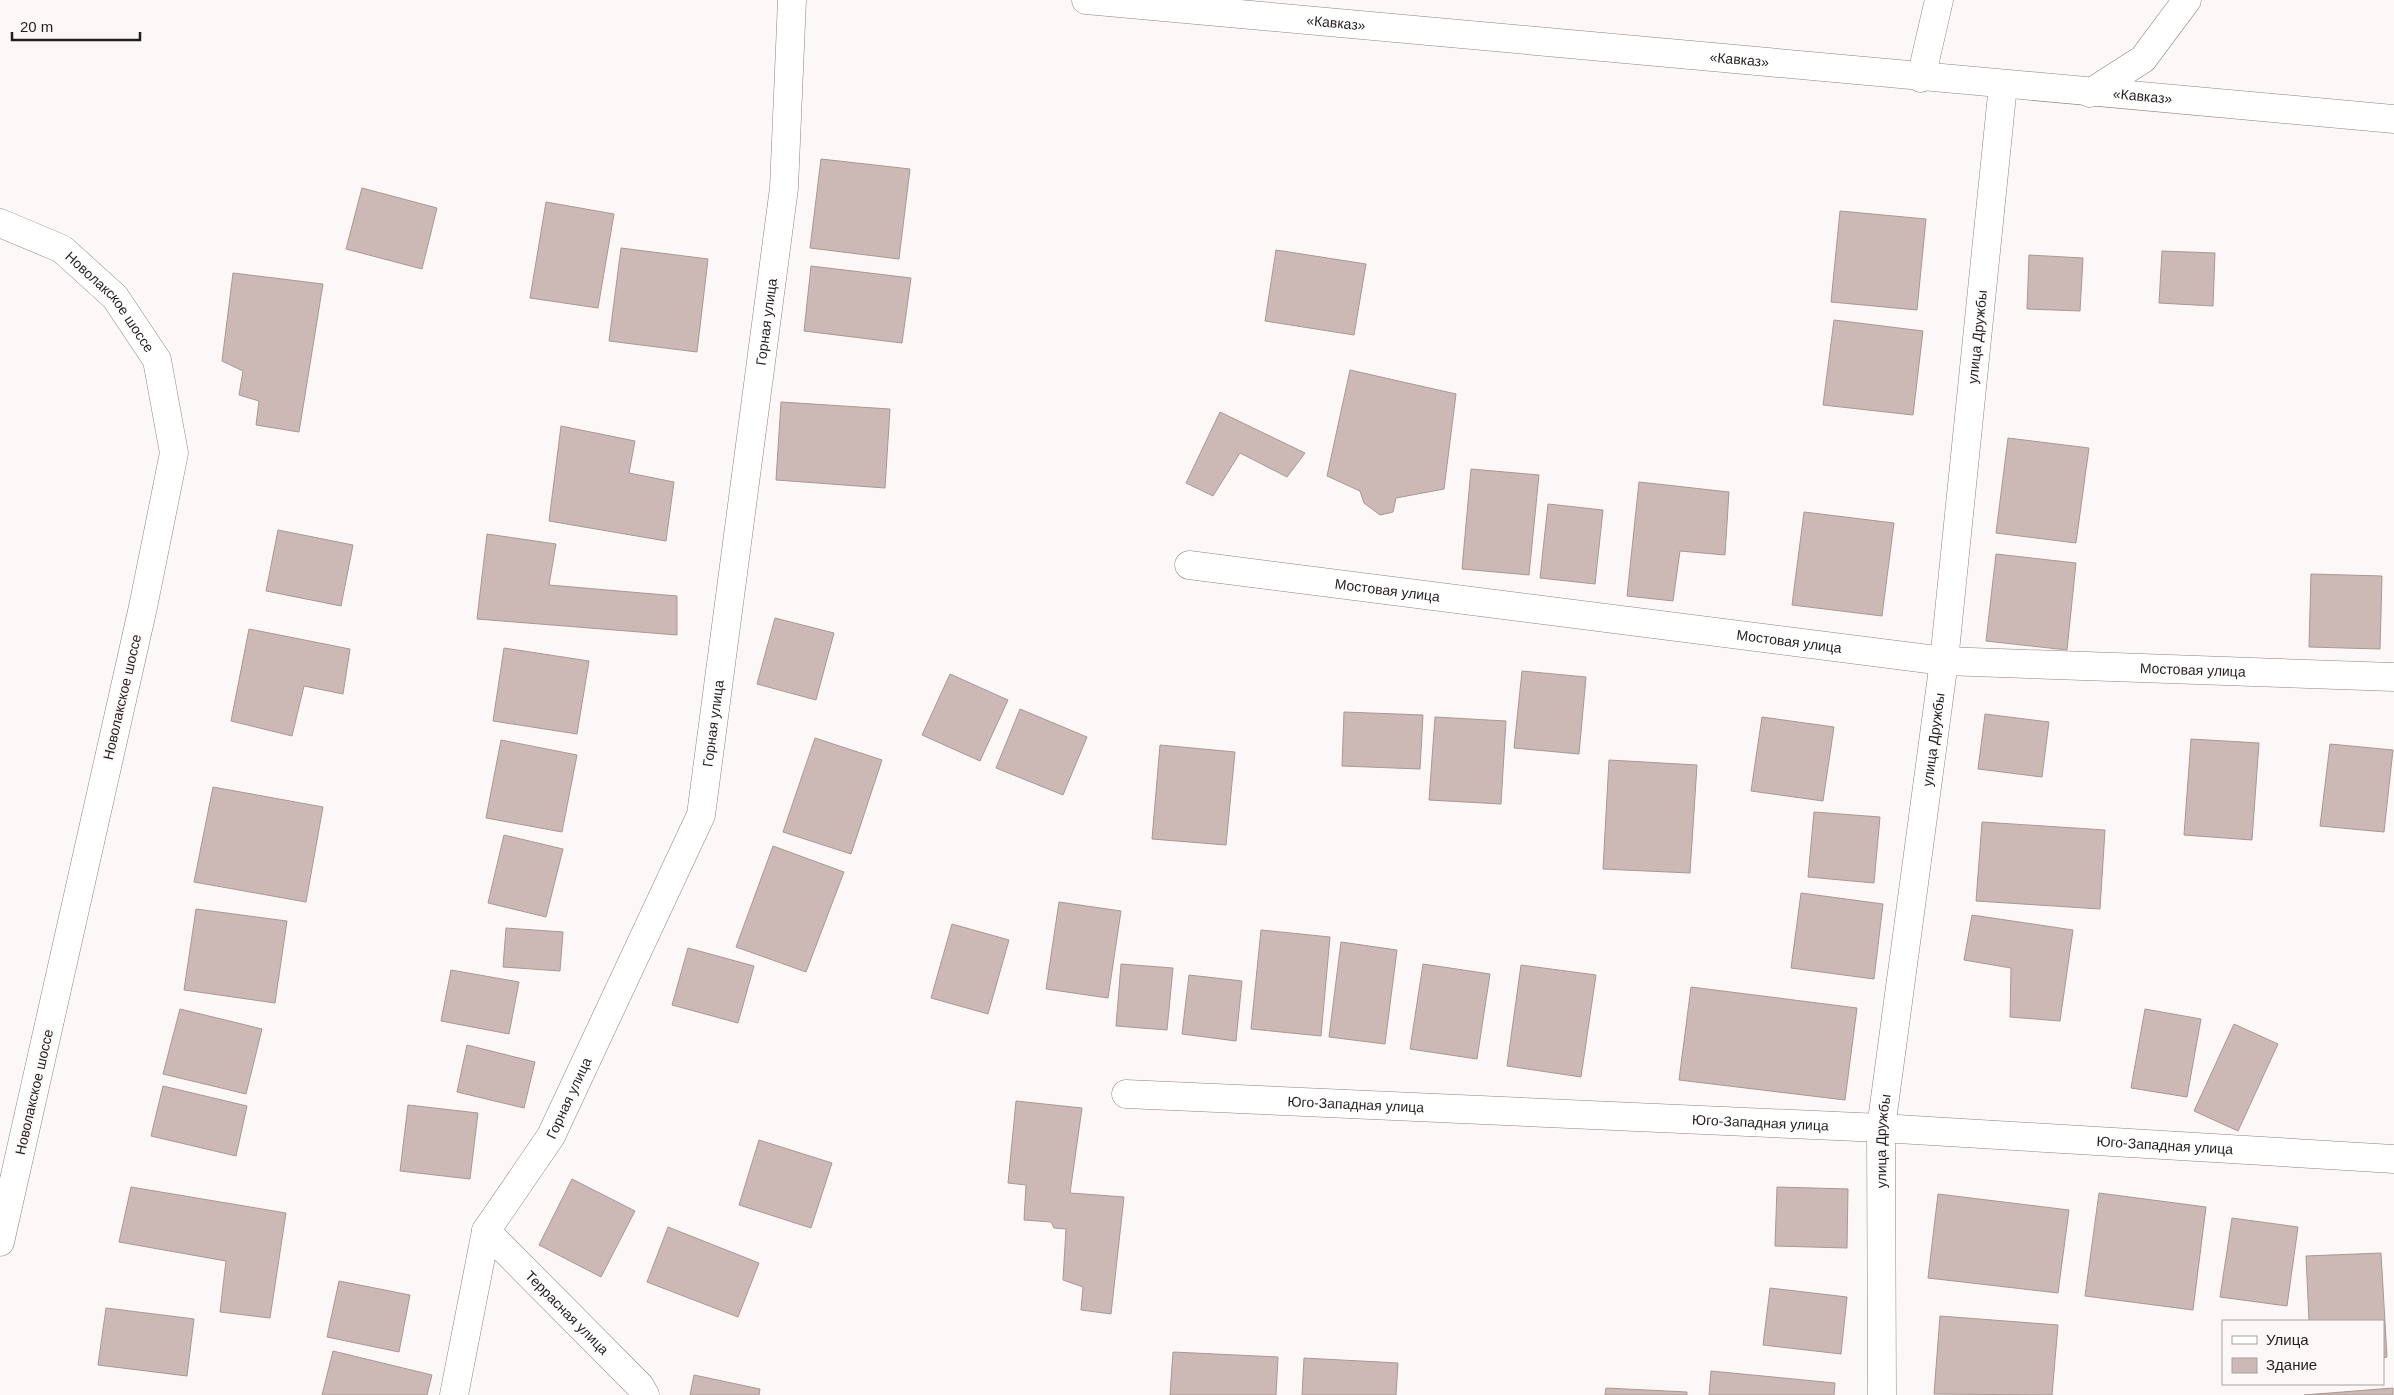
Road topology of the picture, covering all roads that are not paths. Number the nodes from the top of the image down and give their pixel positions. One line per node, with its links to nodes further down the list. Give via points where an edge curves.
1 (792, 0): 17 (main road, Горная улица, via 784,188 701,815 551,1136)
2 (1086, 0): 5 (main road, «Кавказ»)
3 (1939, 0): 6 (main road)
4 (2187, 0): 8 (main road, via 2143,59)
5 (1121, 2): 6 (main road, «Кавказ»)
6 (1921, 78): 7 (main road, «Кавказ»)
7 (2003, 85): 8 (main road, «Кавказ»); 12 (main road, улица Дружбы)
8 (2090, 93): 9 (main road, «Кавказ»)
9 (2394, 119)
10 (0, 223): 18 (main road, Новолакское шоссе, via 62,249 115,297 157,360 174,453 143,607)
11 (1189, 565): 12 (main road, Мостовая улица)
12 (1944, 660): 13 (main road, Мостовая улица); 15 (main road, улица Дружбы)
13 (2394, 677)
14 (1126, 1094): 15 (main road, Юго-Западная улица)
15 (1881, 1128): 16 (main road, Юго-Западная улица); 21 (main road, улица Дружбы)
16 (2394, 1159)
17 (486, 1231): 19 (main road, Горная улица); 20 (main road, Террасная улица)
18 (0, 1242)
19 (454, 1395)
20 (646, 1395)
21 (1882, 1395)

